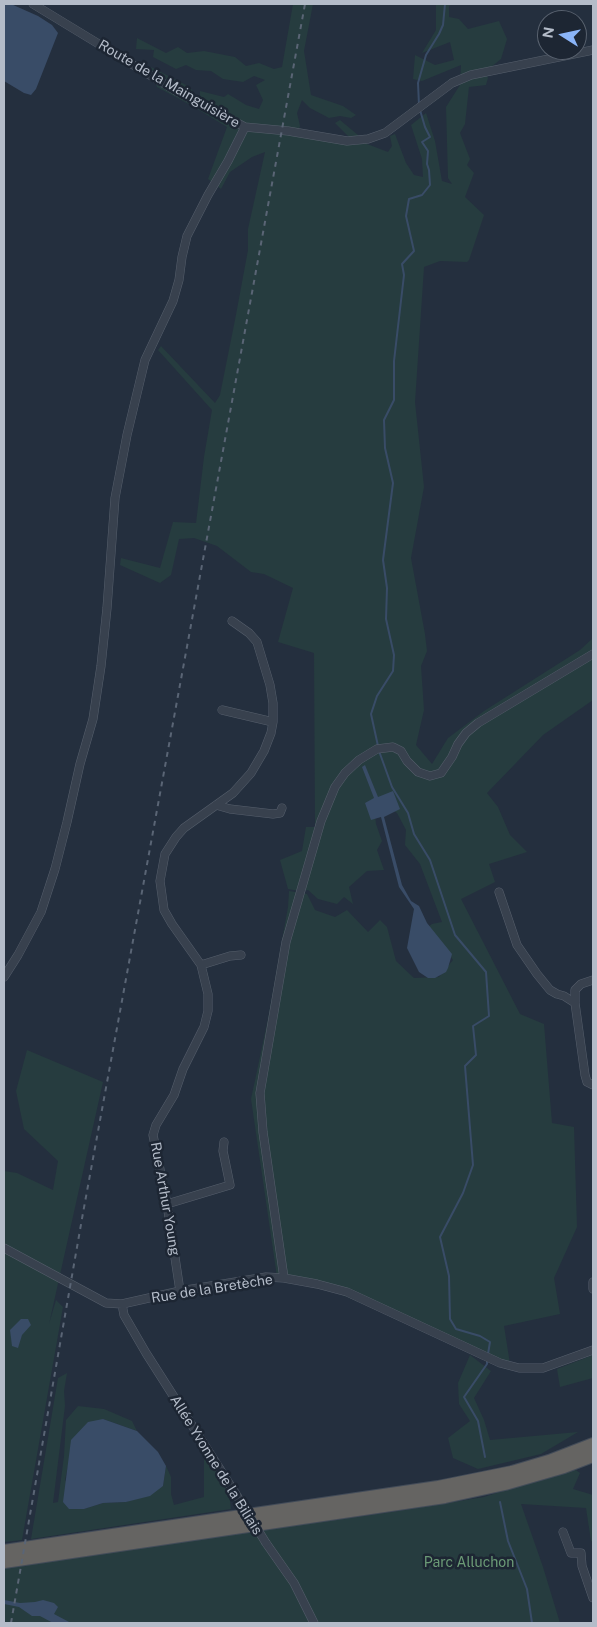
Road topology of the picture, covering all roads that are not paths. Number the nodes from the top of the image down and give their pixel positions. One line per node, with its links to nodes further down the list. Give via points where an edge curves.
1 (33, 4): 3 (street, Route de la Mainguisière, via 176,91)
2 (593, 50): 3 (street, Route de la Mainguisière, via 472,75 452,83 386,133 368,140 347,141)
3 (244, 127): 13 (street, via 187,236 173,301 145,360 115,498 106,618 93,719 56,869 41,912)
4 (232, 621): 7 (street, Rue Arthur Young, via 257,642 270,685)
5 (593, 654): 20 (street, via 478,723 466,733 441,773 430,776 418,772 407,762 402,751 394,747 380,749 359,760 335,786 286,942 260,1093)
6 (222, 710): 7 (street)
7 (273, 722): 8 (street, Rue Arthur Young, via 264,751 251,773 233,793)
8 (216, 805): 9 (street, via 272,814 280,813); 12 (street, Rue Arthur Young, via 176,837 166,854 160,881 164,910)
9 (282, 808)
10 (499, 892): 15 (street, via 511,931 522,952 550,990)
11 (241, 955): 12 (street)
12 (201, 965): 18 (street, Rue Arthur Young, via 208,994 204,1027 153,1135)
13 (4, 977)
14 (593, 980): 15 (street, via 575,990)
15 (575, 1003): 16 (street, via 585,1074 587,1082)
16 (593, 1085)
17 (224, 1142): 18 (street, via 230,1185)
18 (167, 1204): 23 (street, Rue Arthur Young)
19 (4, 1248): 24 (street, Rue de la Bretèche, via 99,1300)
20 (284, 1278): 23 (street, Rue de la Bretèche, via 266,1277); 25 (street, Rue de la Bretèche, via 348,1292 510,1366 543,1368)
21 (593, 1282): 22 (street)
22 (593, 1289)
23 (180, 1290): 24 (street, Rue de la Bretèche)
24 (122, 1304): 32 (street, Allée Yvonne de la Biliais, bridge, via 124,1315 146,1353 294,1583)
25 (593, 1350)
26 (593, 1444): 29 (highway, via 512,1472 438,1486)
27 (593, 1456): 30 (highway, via 564,1468 445,1497)
28 (563, 1532): 31 (street, via 571,1553 581,1553)
29 (4, 1551)
30 (4, 1562)
31 (593, 1598)
32 (314, 1623)

